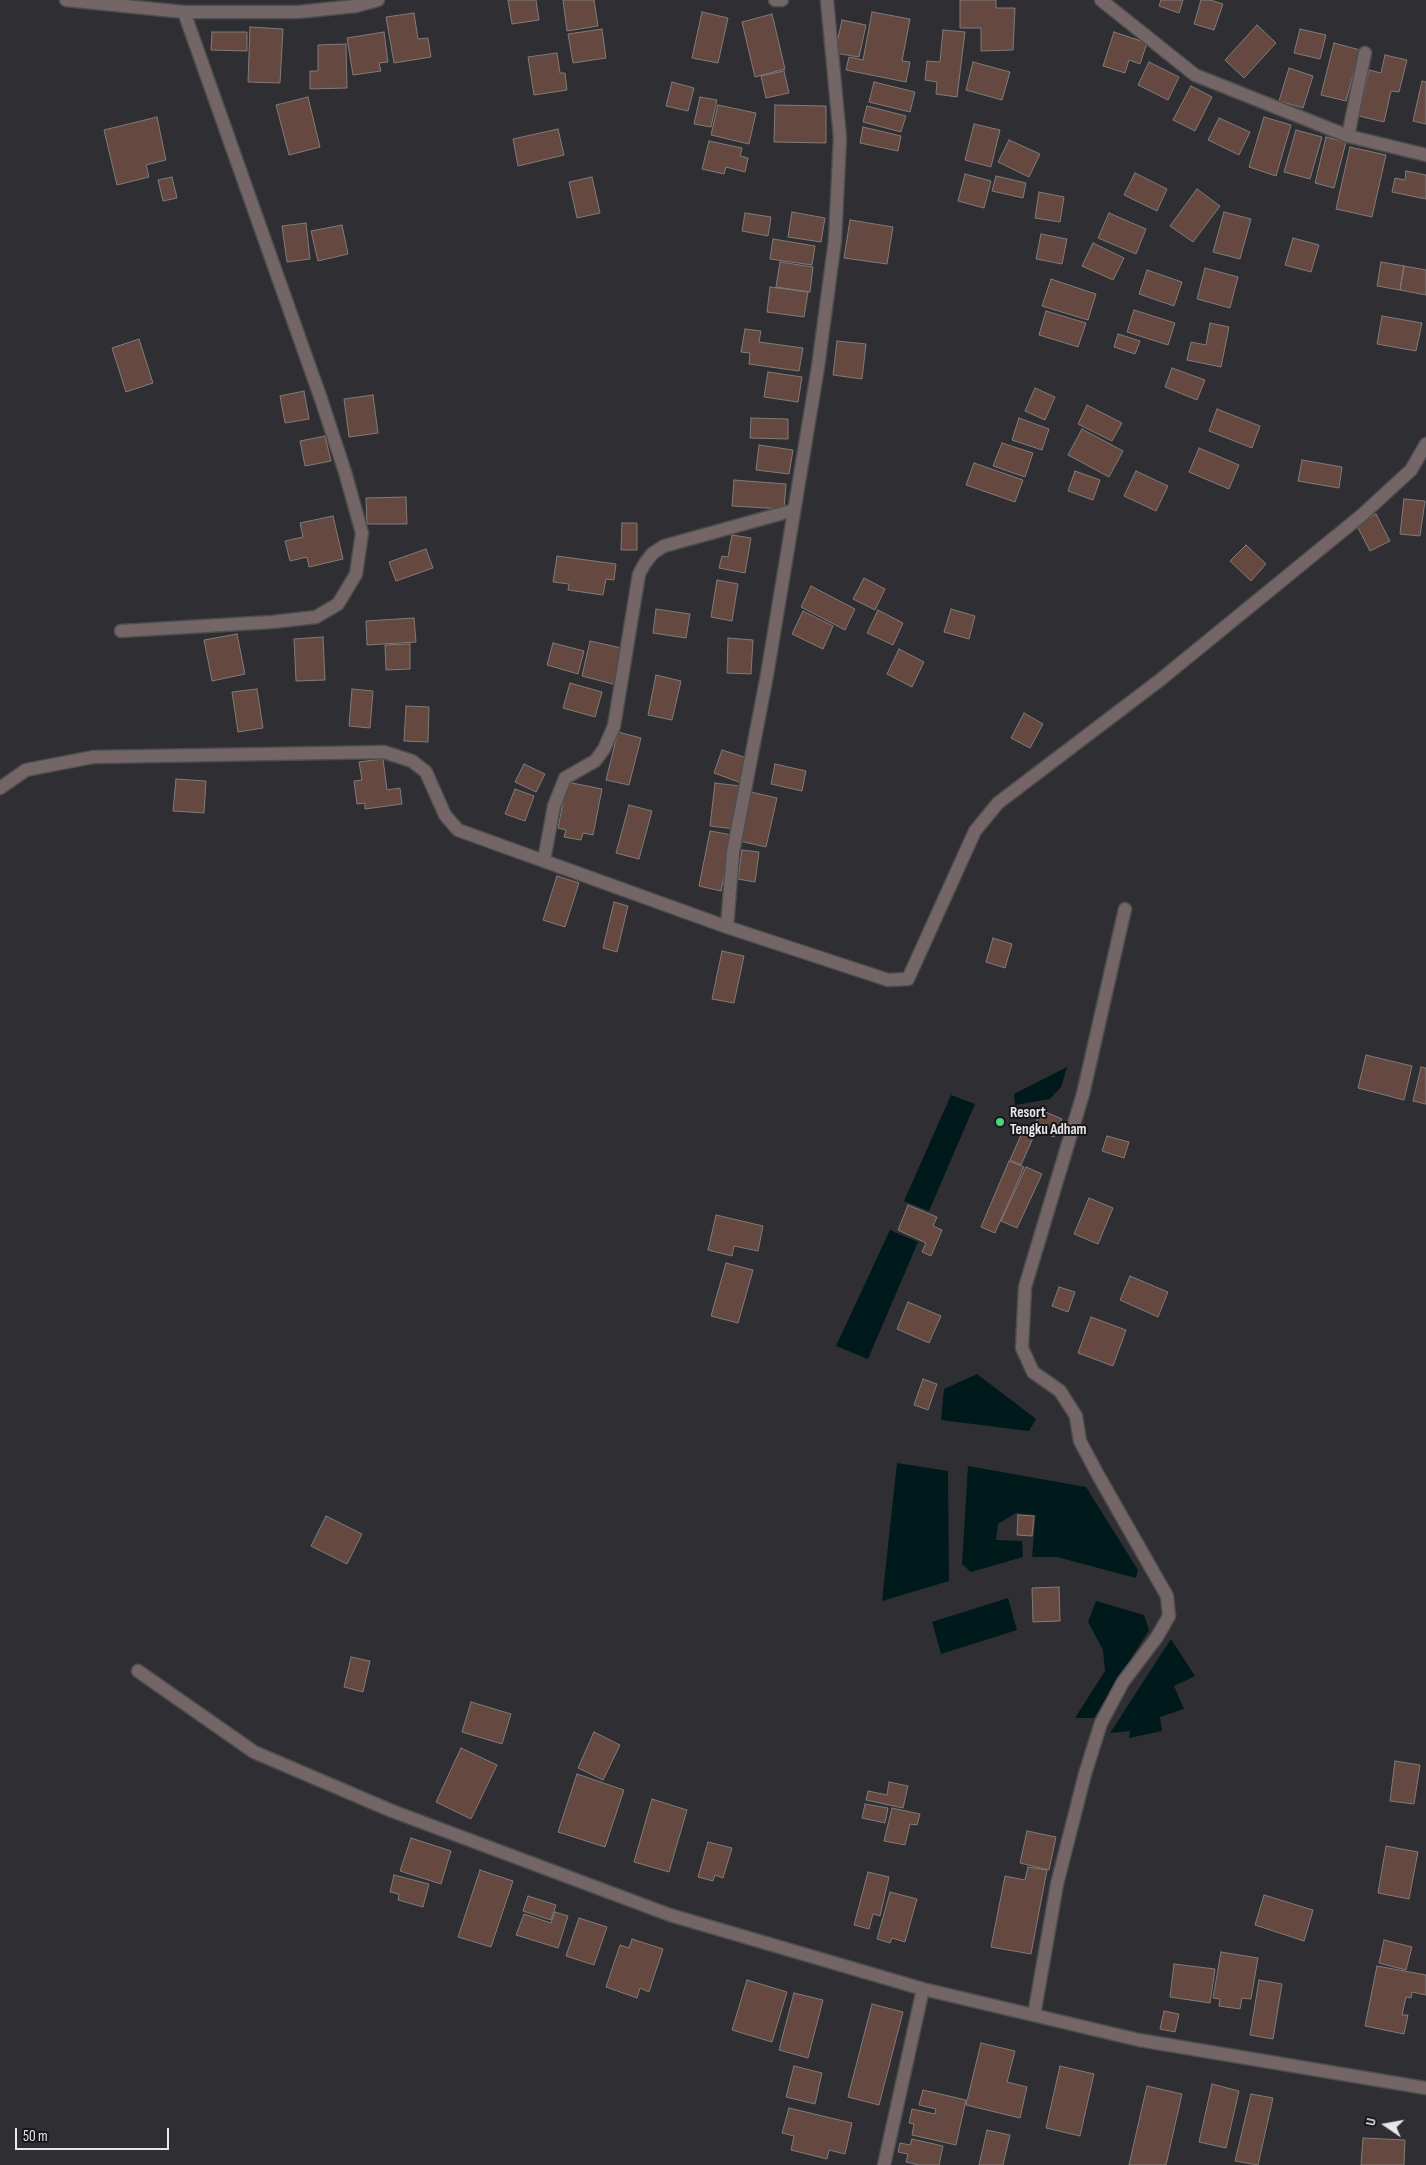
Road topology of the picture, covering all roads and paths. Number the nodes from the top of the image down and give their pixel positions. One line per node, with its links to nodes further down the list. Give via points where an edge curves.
1 (66, 0): 7 (street)
2 (378, 0): 7 (street, via 356,6 298,12)
3 (776, 0): 4 (street)
4 (782, 0)
5 (826, 0): 12 (street, via 840,138 835,240)
6 (1100, 0): 9 (street, via 1195,75)
7 (184, 12): 13 (street, via 321,399 362,533 356,574 338,604 316,617)
8 (1365, 53): 9 (street)
9 (1348, 136): 10 (street)
10 (1426, 154)
11 (1426, 444): 17 (street, via 1411,470 1362,515 1160,680 998,803 976,831 908,978 888,980)
12 (794, 510): 15 (street, via 664,546 652,553 639,574 614,726 595,760 565,778 554,806); 17 (street, via 733,852)
13 (121, 630)
14 (0, 788): 15 (street, via 26,770 93,758 384,752 412,761 426,772 444,814 458,830)
15 (544, 860): 17 (street)
16 (1125, 909): 20 (street, via 1084,1094 1025,1287 1022,1348 1033,1372 1060,1391 1076,1416 1080,1441 1167,1596 1169,1616 1158,1637 1123,1682 1101,1723 1056,1884)
17 (727, 927)
18 (138, 1671): 19 (street, via 254,1752 392,1811 670,1915)
19 (923, 1989): 20 (street); 22 (street)
20 (1034, 2015): 21 (street, via 1139,2040)
21 (1426, 2088)
22 (884, 2165)

